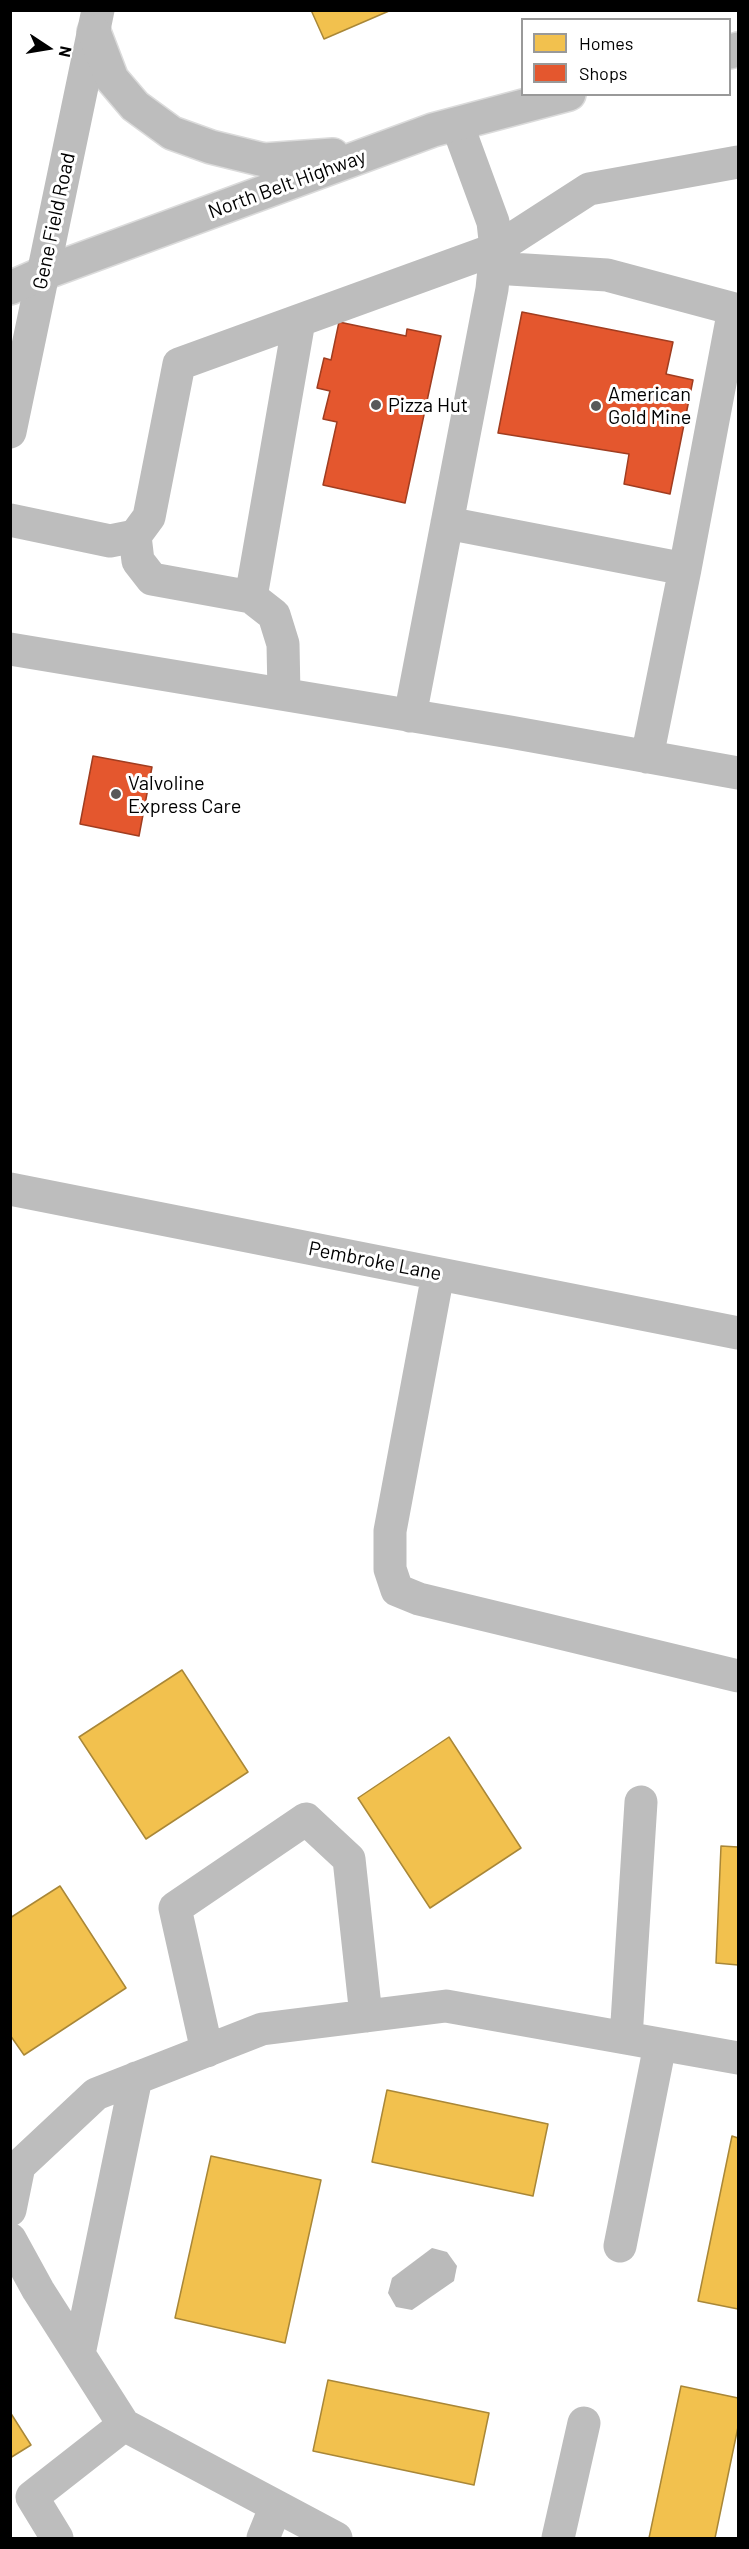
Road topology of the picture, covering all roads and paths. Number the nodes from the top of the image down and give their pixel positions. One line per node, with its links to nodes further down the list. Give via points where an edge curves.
1 (96, 21): 4 (street, via 112,79 135,106 172,133 264,160); 7 (street, Gene Field Road)
2 (562, 96): 3 (street, North Belt Highway)
3 (457, 124): 4 (street, North Belt Highway); 6 (street, via 493,222)
4 (371, 153): 7 (street, North Belt Highway)
5 (738, 162): 6 (street, via 589,189)
6 (495, 259): 9 (street, via 607,275); 10 (street); 13 (street)
7 (44, 273): 8 (street, North Belt Highway); 11 (street, Gene Field Road)
8 (10, 288)
9 (736, 310): 15 (street)
10 (299, 321): 14 (street, via 179,364 149,518); 16 (street)
11 (10, 432)
12 (10, 520): 14 (street, via 110,541)
13 (447, 524): 15 (street); 19 (street)
14 (135, 536): 16 (street, via 138,561 152,579)
15 (685, 569): 20 (street)
16 (251, 597): 18 (street, via 274,615 283,644)
17 (10, 649): 18 (street)
18 (284, 694): 19 (street)
19 (410, 716): 20 (street)
20 (647, 757): 21 (street)
21 (738, 774)
22 (10, 1189): 23 (street, Pembroke Lane)
23 (438, 1274): 24 (street, Pembroke Lane); 25 (street, via 390,1531 390,1569 397,1590 419,1599)
24 (738, 1333)
25 (738, 1676)
26 (641, 1802): 28 (street)
27 (366, 2016): 28 (street, via 446,2006); 30 (street, via 262,2029); 30 (street, via 349,1859 306,1819 175,1908)
28 (626, 2038): 29 (street)
29 (660, 2045): 31 (street); 36 (street)
30 (207, 2051): 32 (street)
31 (738, 2058)
32 (136, 2078): 33 (street, via 96,2094); 37 (street)
33 (15, 2165): 34 (street)
34 (10, 2210)
35 (10, 2239): 37 (street)
36 (620, 2246)
37 (79, 2354): 39 (street)
38 (584, 2423): 44 (street)
39 (124, 2425): 40 (street); 41 (street, via 32,2497)
40 (276, 2506): 42 (street); 43 (street)
41 (57, 2538)
42 (263, 2538)
43 (336, 2538)
44 (558, 2538)

